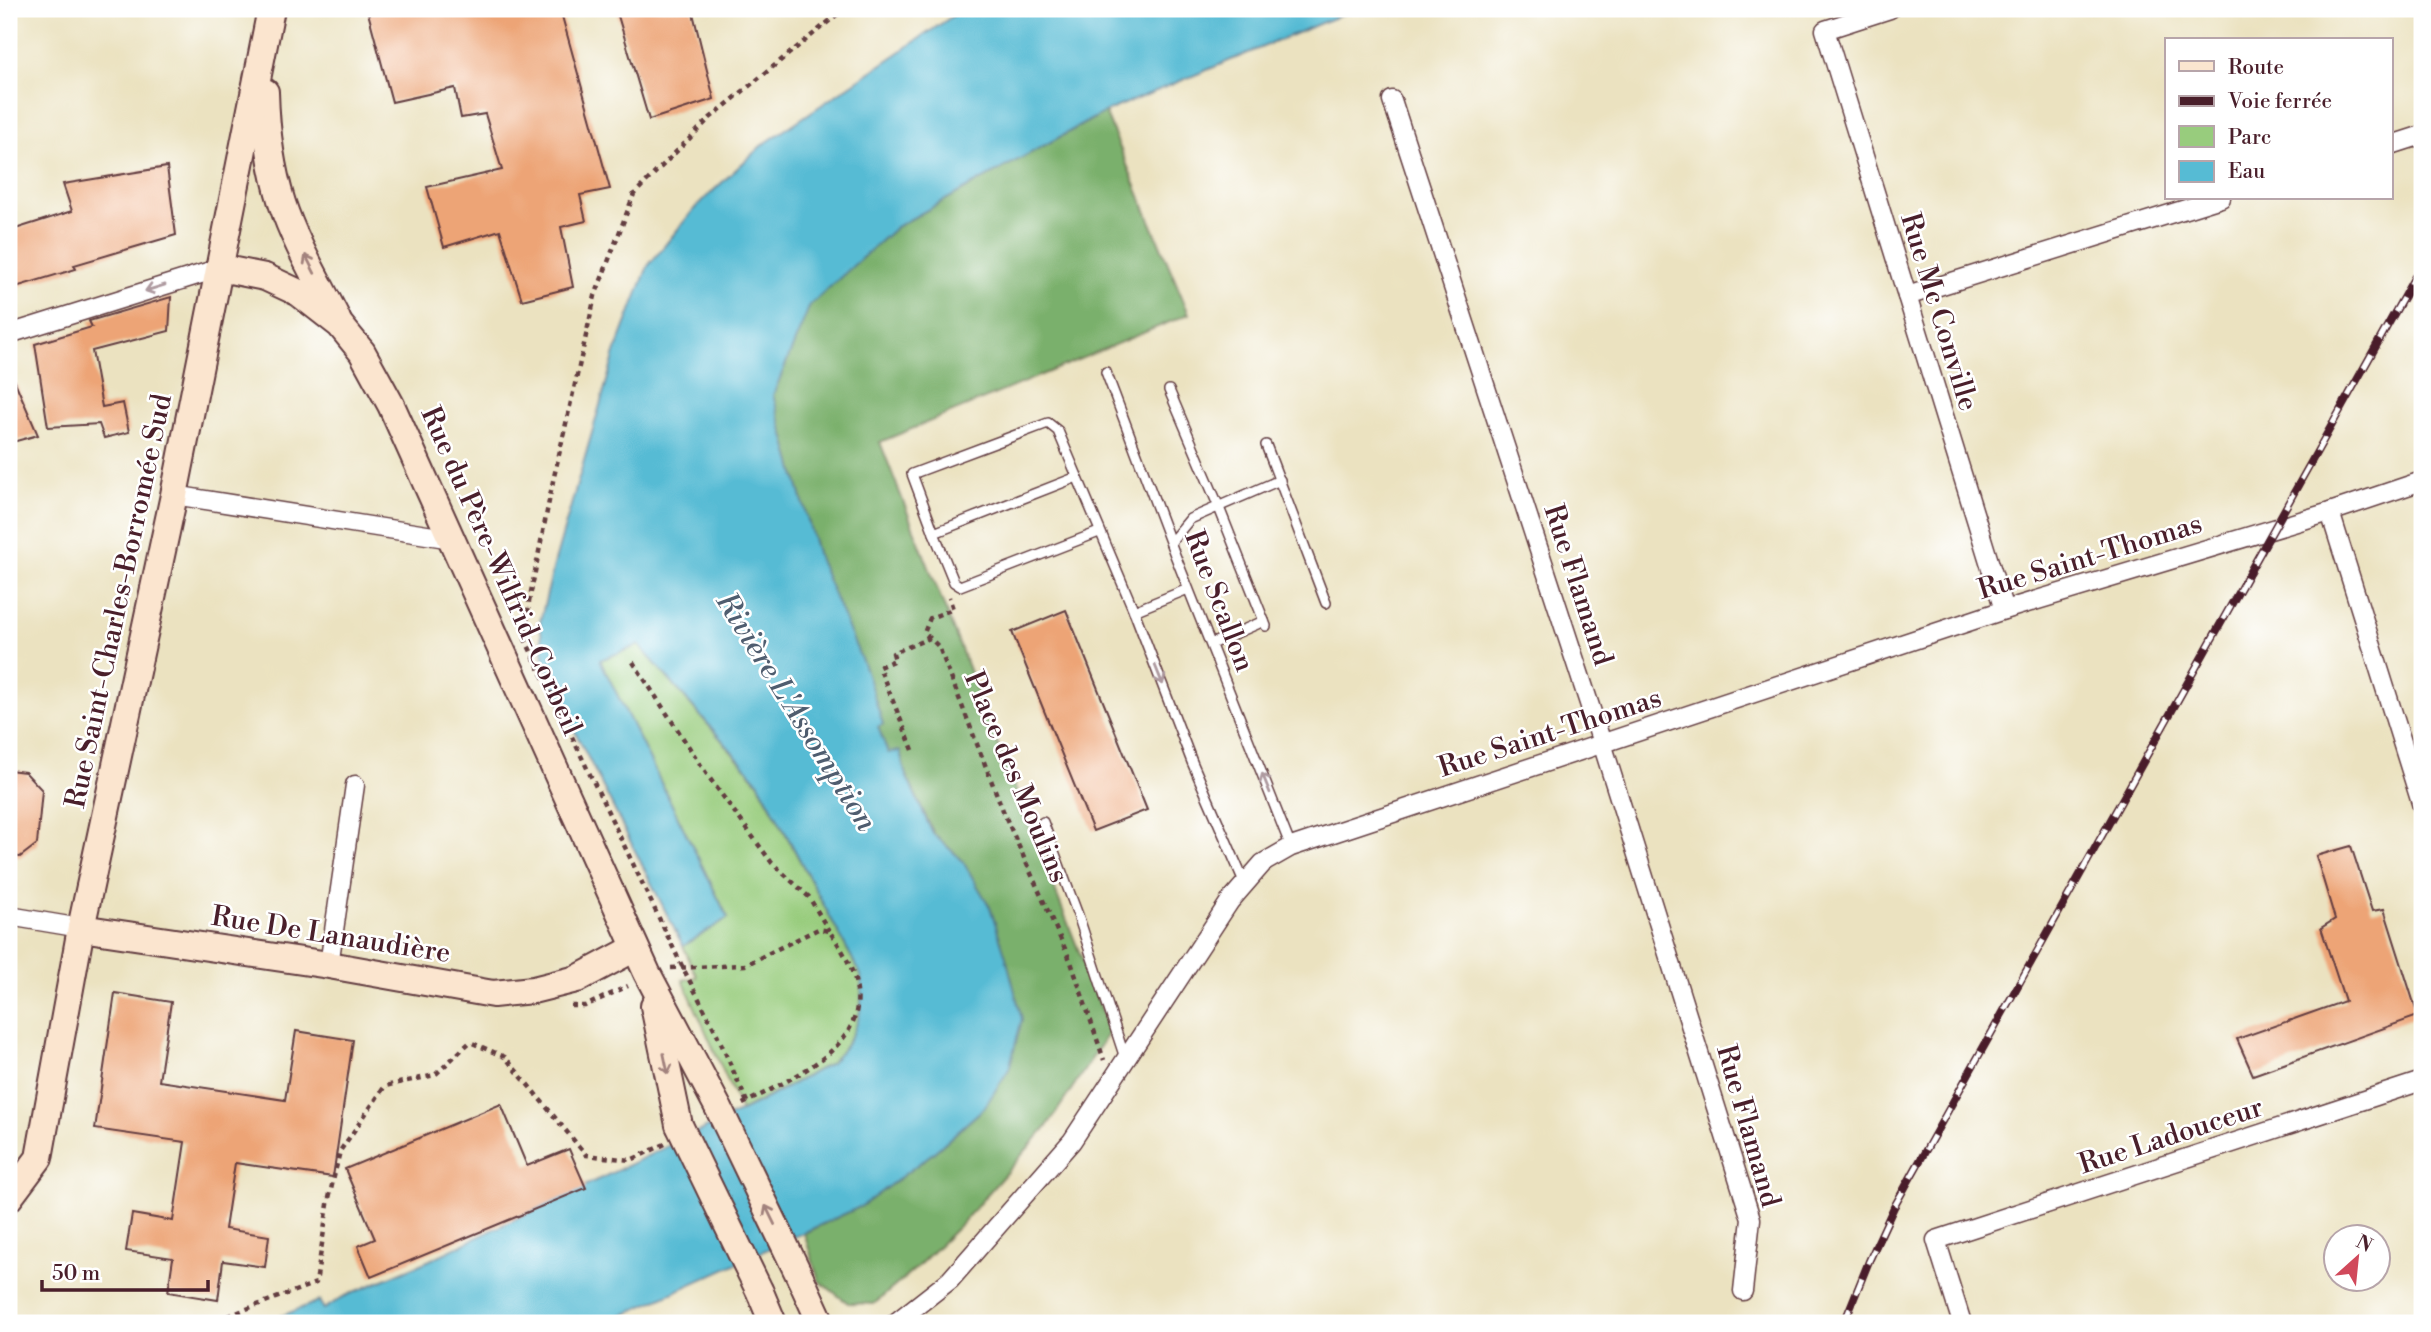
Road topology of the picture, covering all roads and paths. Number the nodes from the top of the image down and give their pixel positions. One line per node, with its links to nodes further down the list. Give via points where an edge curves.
1 (271, 9): 4 (main road, Rue Saint-Charles-Borromée Sud)
2 (844, 9): 47 (path, via 710,118 634,194 595,296 529,602 525,639)
3 (1890, 9): 10 (street, Rue Mc Conville, via 1825,30)
4 (264, 44): 9 (main road, Rue Saint-Charles-Borromée Sud); 11 (main road, one-way to 4, via 280,194 266,114)
5 (1392, 100): 34 (street, Rue Flamand)
6 (2422, 135): 7 (street)
7 (2392, 145)
8 (2215, 200): 10 (street)
9 (220, 268): 11 (main road, Rue du Père-Wilfrid-Corbeil, via 265,276 299,293); 12 (street, one-way to 12); 19 (main road, Rue Saint-Charles-Borromée Sud)
10 (1907, 296): 29 (street, Rue Mc Conville)
11 (340, 325): 24 (main road, Rue du Père-Wilfrid-Corbeil, via 362,352 391,405)
12 (9, 334)
13 (1106, 372): 25 (lane, Rue Scallon)
14 (1169, 390): 20 (lane)
15 (1266, 445): 17 (lane)
16 (1077, 477): 22 (lane); 23 (lane); 23 (lane, via 1058,431 1048,423 912,474)
17 (1280, 480): 20 (lane); 28 (lane)
18 (2422, 481): 21 (street, Rue Saint-Thomas)
19 (174, 495): 24 (street); 43 (main road, Rue Saint-Charles-Borromée Sud)
20 (1218, 505): 25 (lane, via 1190,519); 32 (lane, via 1265,624)
21 (2330, 512): 29 (street, Rue Saint-Thomas); 36 (street)
22 (1099, 532): 26 (lane); 30 (lane)
23 (934, 533): 26 (lane, via 954,582)
24 (452, 539): 45 (main road, Rue du Père-Wilfrid-Corbeil)
25 (1171, 542): 27 (lane, Rue Scallon)
26 (960, 586): 31 (path, via 946,591 953,609 930,618 923,633)
27 (1188, 589): 30 (lane); 32 (lane, Rue Scallon)
28 (1326, 603)
29 (2004, 610): 34 (street, Rue Saint-Thomas)
30 (1133, 611): 41 (lane, one-way to 41)
31 (930, 638): 35 (path, via 893,653 895,660 879,667); 50 (path, Place des Moulins, via 939,648 1006,818 1072,962)
32 (1210, 644): 40 (lane, Rue Scallon, one-way to 32)
33 (633, 662): 44 (path, via 732,809 772,863 809,897)
34 (1602, 743): 40 (street, Rue Saint-Thomas); 56 (street, Rue Flamand, via 1751,1219)
35 (913, 751)
36 (2415, 757): 38 (street)
37 (355, 785): 46 (street)
38 (2422, 806)
39 (1043, 822): 49 (lane)
40 (1291, 847): 41 (street, Rue Saint-Thomas, via 1263,863)
41 (1245, 884): 49 (street, Rue Saint-Thomas)
42 (9, 916): 43 (street, Rue De Lanaudière)
43 (81, 928): 46 (main road, Rue De Lanaudière); 55 (main road, Rue Saint-Charles-Borromée Sud, via 39,1158)
44 (829, 931): 47 (path, via 818,929 745,965); 52 (path, via 855,978 857,1000 844,1039 815,1066)
45 (635, 948): 46 (main road, Rue De Lanaudière, via 577,979 514,993 493,994); 48 (main road, Rue du Père-Wilfrid-Corbeil)
46 (329, 965)
47 (682, 966): 52 (path)
48 (647, 973): 53 (main road, Rue du Père-Wilfrid-Corbeil); 54 (main road, Rue du Père-Wilfrid-Corbeil, one-way to 54)
49 (1125, 1059): 50 (street, Rue Saint-Thomas)
50 (1111, 1081): 60 (street, Rue Saint-Thomas, via 1072,1141 950,1280)
51 (2422, 1081): 61 (street, Rue Ladouceur, via 1937,1240)
52 (747, 1102): 53 (path)
53 (726, 1109): 59 (main road, Rue du Père-Wilfrid-Corbeil, one-way to 53, bridge)
54 (676, 1132): 57 (path, via 631,1160 586,1155 505,1057 470,1042 435,1075 385,1086 340,1151 316,1283); 58 (main road, Rue du Père-Wilfrid-Corbeil, bridge)
55 (9, 1198)
56 (1743, 1291)
57 (209, 1323)
58 (773, 1323)
59 (821, 1323)
60 (895, 1323)
61 (1962, 1323)

